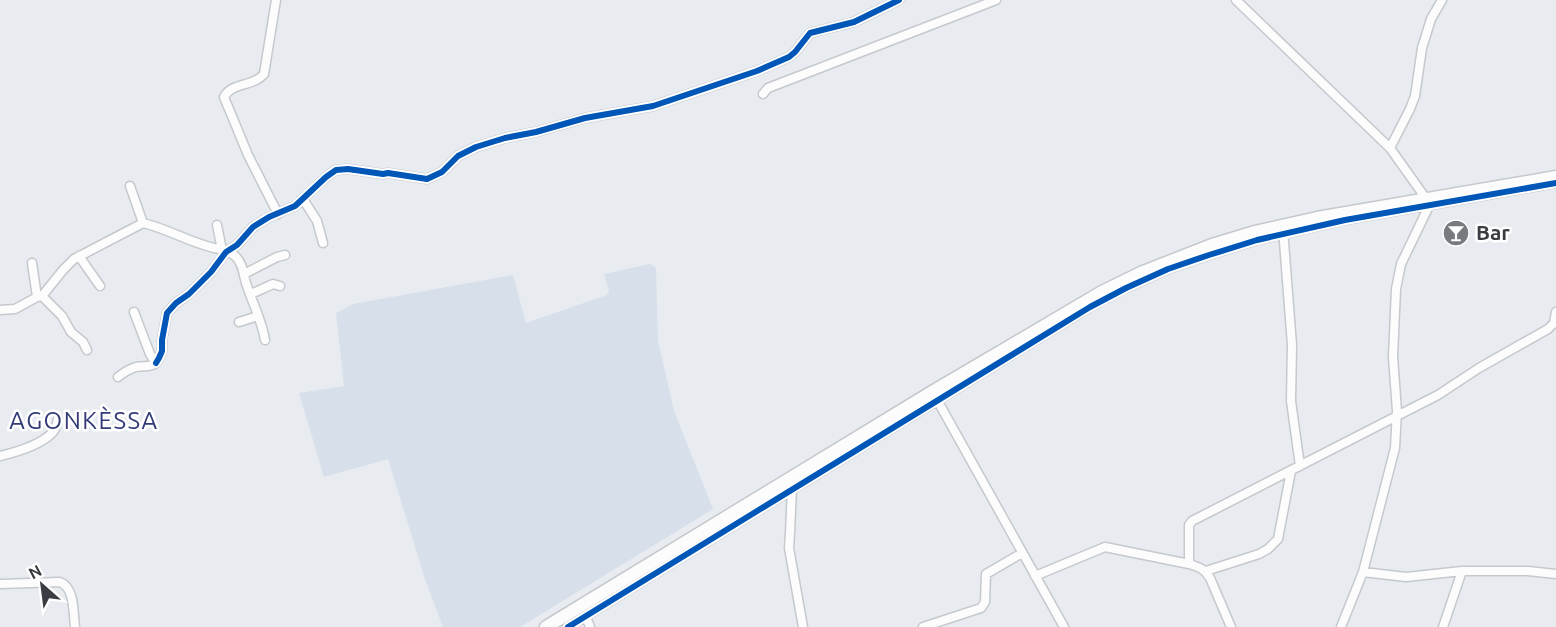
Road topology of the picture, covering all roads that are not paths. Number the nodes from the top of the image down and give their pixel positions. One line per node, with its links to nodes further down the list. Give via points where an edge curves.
1 (276, 0): 13 (street, via 264,74 224,97)
2 (899, 0): 11 (street, via 854,22 810,33 789,57 757,71 653,106 585,118 485,144 458,156 442,172 427,179 336,170)
3 (996, 0): 6 (street, via 768,88)
4 (1236, 0): 7 (street)
5 (1442, 0): 7 (street, via 1422,48 1413,102)
6 (763, 94)
7 (1390, 148): 12 (street)
8 (1556, 177): 12 (highway)
9 (1556, 183): 12 (street)
10 (130, 186): 14 (street)
11 (303, 199): 13 (street); 17 (street, via 317,221)
12 (1428, 203): 16 (highway, via 1317,218); 37 (street, via 1401,264 1396,290 1393,357)
13 (278, 214): 18 (street, via 253,227)
14 (143, 224): 18 (street); 20 (street)
15 (217, 225): 18 (street)
16 (1283, 230): 36 (highway, via 1255,232 1212,245 1122,282 1075,307); 40 (street, via 1292,345 1291,401)
17 (323, 243)
18 (224, 251): 22 (street, via 235,255); 34 (street, via 211,272 167,313 162,351)
19 (285, 255): 22 (street)
20 (79, 256): 23 (street); 26 (street)
21 (32, 263): 26 (street)
22 (244, 274): 25 (street)
23 (100, 286)
24 (280, 286): 25 (street, via 273,284)
25 (251, 294): 30 (street)
26 (39, 296): 27 (street, via 15,309); 33 (street, via 62,316)
27 (0, 310)
28 (134, 312): 34 (street)
29 (1556, 312): 37 (street, via 1548,329)
30 (258, 316): 31 (street); 32 (street)
31 (239, 322)
32 (265, 340)
33 (87, 350)
34 (156, 363): 35 (street, via 138,366)
35 (118, 377)
36 (935, 397): 42 (highway); 43 (street)
37 (1397, 416): 40 (street); 46 (street, via 1395,447)
38 (58, 419): 39 (street, via 55,431 44,439)
39 (0, 456)
40 (1300, 466): 41 (street)
41 (1292, 471): 44 (street, via 1192,521); 45 (street, via 1278,539 1259,554)
42 (792, 484): 51 (street); 53 (highway); 56 (street, via 789,548)
43 (1022, 553): 49 (street); 57 (street, via 986,574 985,602 981,608)
44 (1190, 564): 45 (street); 49 (street, via 1105,547)
45 (1206, 571): 59 (street)
46 (1363, 572): 47 (street, via 1406,577); 60 (street)
47 (1462, 572): 48 (street); 61 (street)
48 (1556, 574)
49 (1035, 576): 58 (street)
50 (0, 584): 52 (street, via 66,584)
51 (586, 617): 54 (street); 55 (street)
52 (75, 627)
53 (546, 627)
54 (568, 627)
55 (591, 627)
56 (804, 627)
57 (923, 627)
58 (1064, 627)
59 (1231, 627)
60 (1341, 627)
61 (1443, 627)

